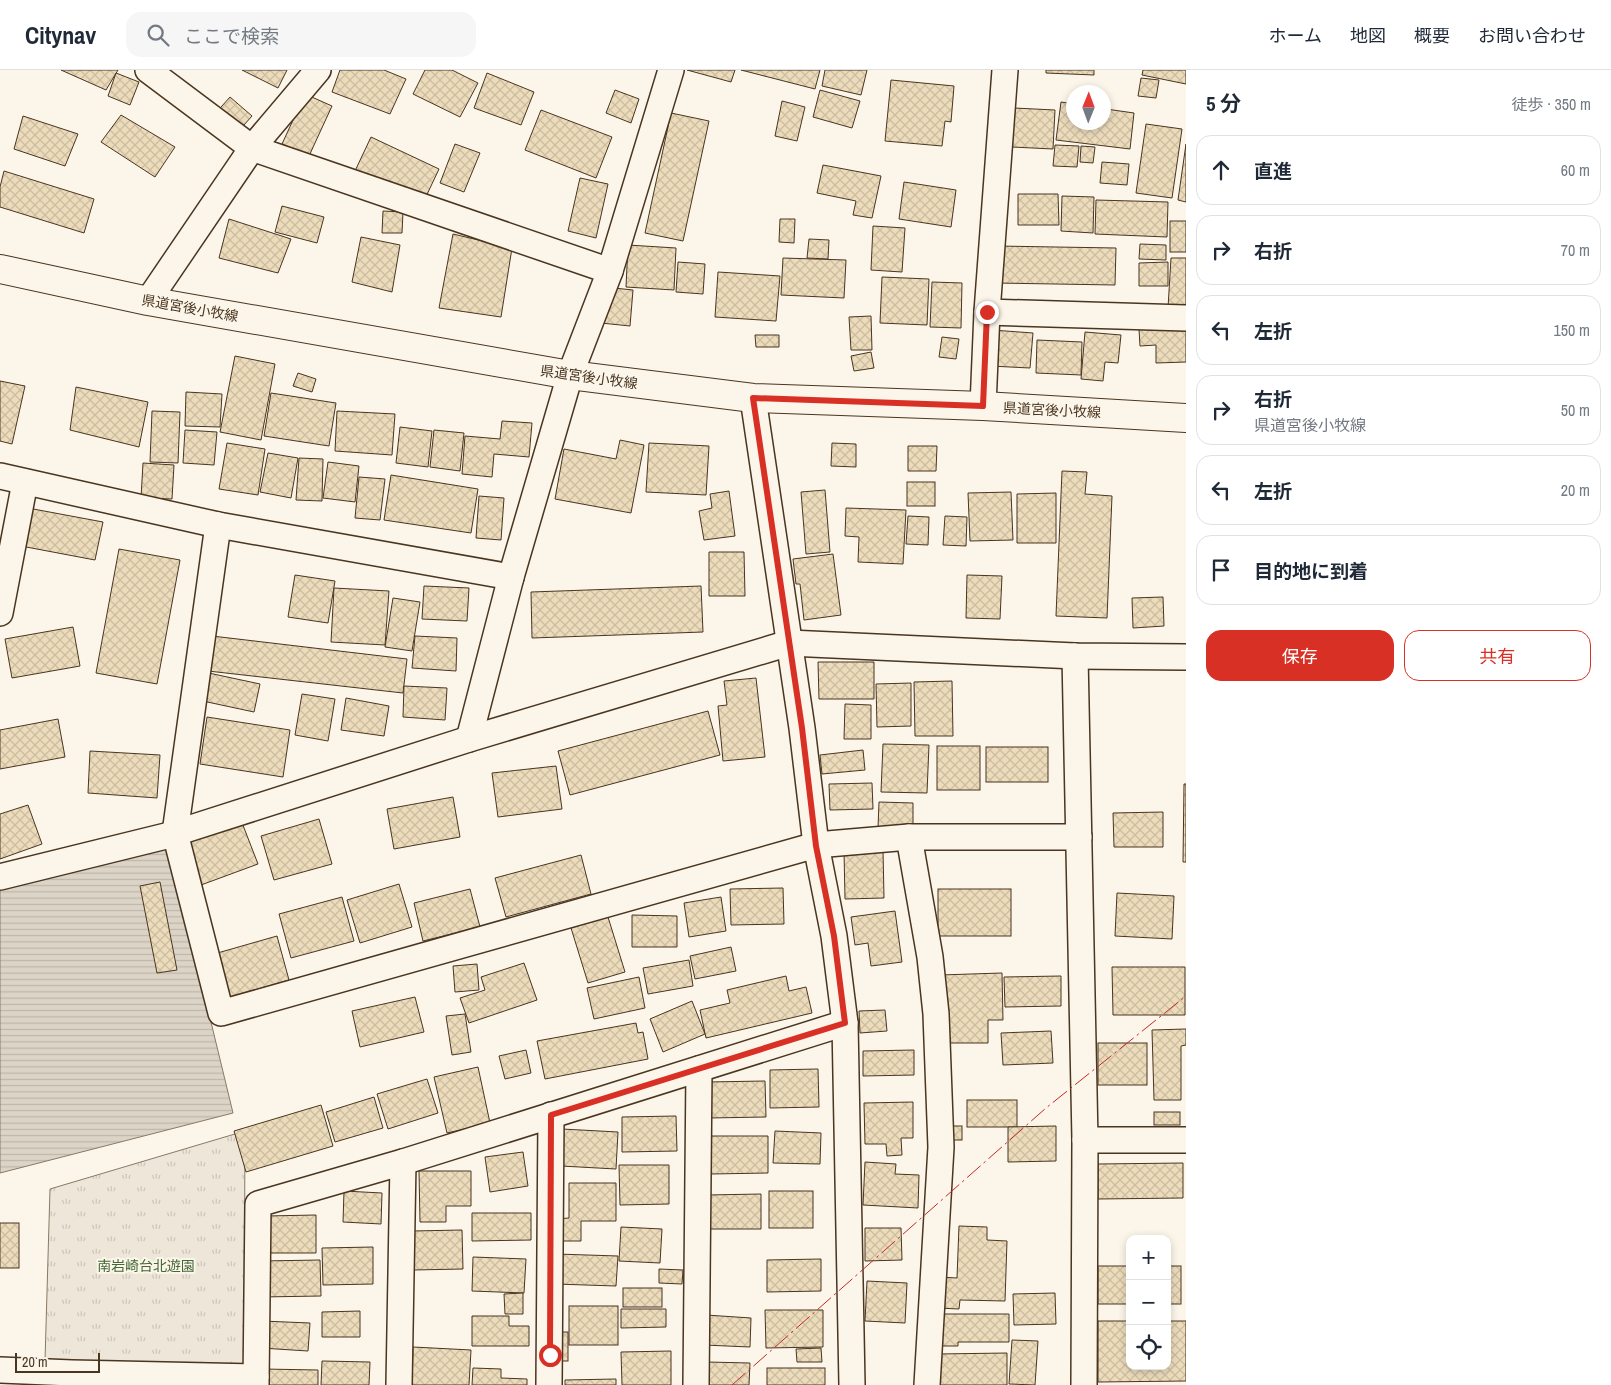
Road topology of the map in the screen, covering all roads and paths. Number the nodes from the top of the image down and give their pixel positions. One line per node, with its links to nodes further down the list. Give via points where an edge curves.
1 (148, 70): 5 (street)
2 (318, 70): 5 (street)
3 (671, 70): 7 (street)
4 (1005, 70): 9 (street)
5 (252, 148): 7 (street); 8 (street)
6 (0, 269): 8 (main road, 県道宮後小牧線)
7 (610, 271): 11 (street)
8 (148, 301): 11 (main road, 県道宮後小牧線)
9 (987, 312): 10 (street); 13 (street)
10 (1186, 318)
11 (570, 375): 12 (main road, 県道宮後小牧線); 18 (street)
12 (753, 398): 13 (main road, 県道宮後小牧線); 20 (street)
13 (983, 406): 14 (main road, 県道宮後小牧線)
14 (1186, 418)
15 (0, 476): 16 (street)
16 (25, 482): 17 (street); 19 (street)
17 (218, 525): 18 (street); 24 (street)
18 (511, 577): 23 (street)
19 (0, 613)
20 (789, 643): 21 (street); 23 (street); 27 (street)
21 (1075, 656): 22 (street); 26 (street)
22 (1186, 657)
23 (469, 739): 24 (street)
24 (175, 833): 27 (street, via 221,1013); 28 (street)
25 (909, 837): 26 (street); 27 (street); 41 (street, via 930,958 936,1014 941,1147)
26 (1079, 837): 32 (street)
27 (816, 846): 29 (street, via 834,936)
28 (0, 877)
29 (845, 1023): 30 (street); 40 (street)
30 (699, 1069): 31 (street); 39 (street)
31 (551, 1115): 34 (street); 38 (street)
32 (1085, 1140): 33 (street); 42 (street)
33 (1186, 1140)
34 (403, 1162): 36 (street, via 258,1204); 37 (street)
35 (0, 1370): 36 (street)
36 (256, 1381)
37 (399, 1385)
38 (549, 1385)
39 (696, 1385)
40 (852, 1385)
41 (927, 1385)
42 (1084, 1385)

